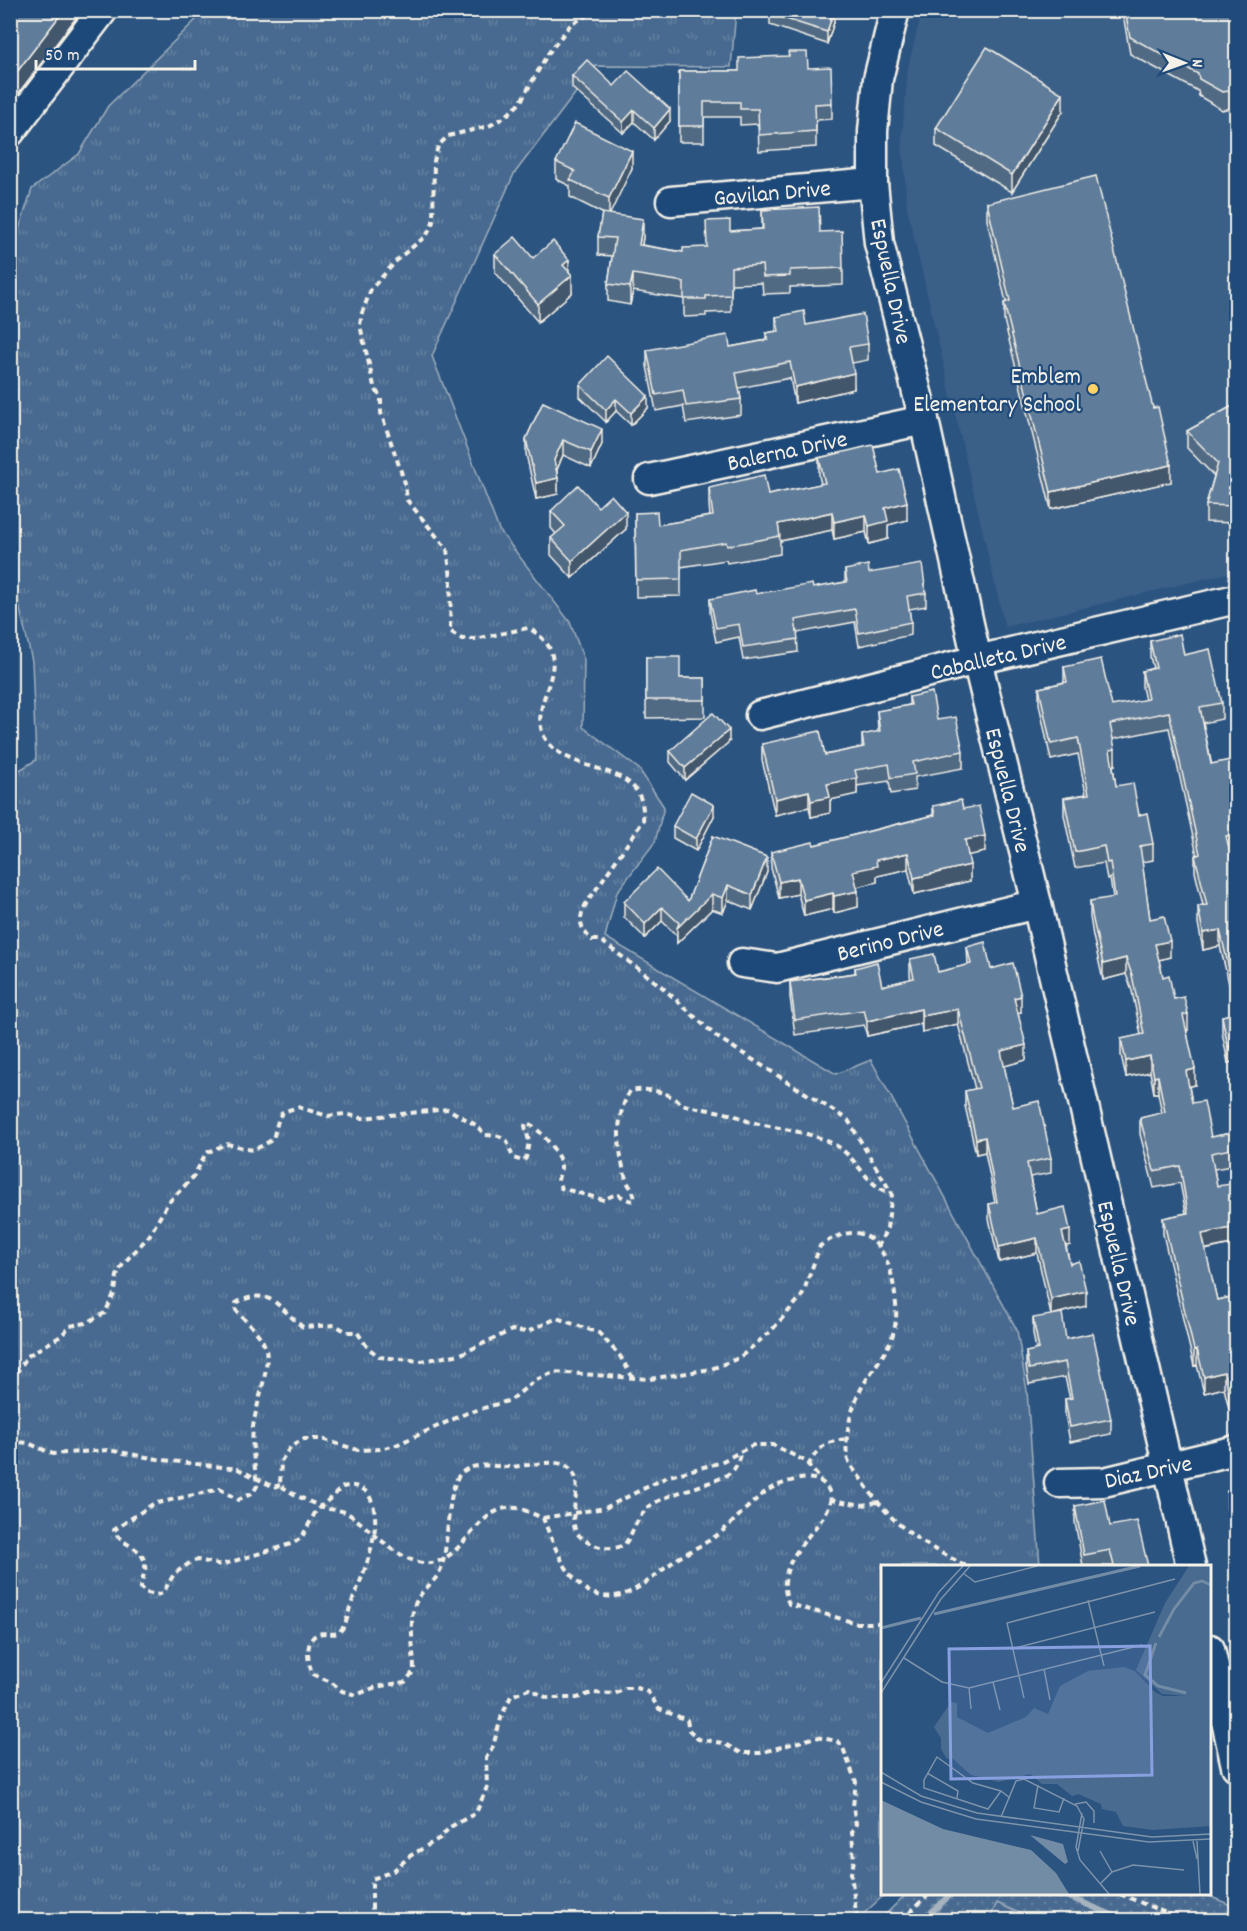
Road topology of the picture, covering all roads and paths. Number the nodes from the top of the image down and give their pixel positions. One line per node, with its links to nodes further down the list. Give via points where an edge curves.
1 (14, 10): 5 (path)
2 (103, 10): 6 (street)
3 (598, 10): 16 (path, via 571,24 520,103 505,117 489,126 448,136 438,146 434,161 433,222 427,236 399,258 371,289 362,313 360,326 374,386 381,399 381,413 407,500 447,549 450,631 462,639 528,628 542,635 551,650 554,672 541,709 539,729 549,744 582,765 620,776 635,786 644,806 643,821 579,916 580,926 592,940 600,940 661,986 717,1037 848,1120)
4 (895, 10): 7 (street, Espuella Drive, via 878,79)
5 (10, 16)
6 (10, 132)
7 (873, 183): 8 (street, Gavilan Drive); 9 (street, Espuella Drive, via 879,243)
8 (671, 201)
9 (924, 420): 10 (street, Balerna Drive); 12 (street, Espuella Drive)
10 (650, 479)
11 (1236, 599): 12 (street, Caballeta Drive)
12 (977, 660): 13 (street, Caballeta Drive); 14 (street, Espuella Drive)
13 (760, 715)
14 (1037, 904): 15 (street, Berino Drive, via 777,968); 25 (street, Espuella Drive)
15 (742, 963)
16 (892, 1194): 17 (path, via 887,1228); 19 (path, via 881,1191 841,1149 822,1139 747,1121 737,1114 724,1115 686,1106 654,1090 630,1090 619,1120 624,1169 634,1201 620,1194 604,1200 561,1188 559,1159 532,1123 525,1126 529,1141 523,1161 513,1158 507,1141 485,1135 476,1125 448,1109 362,1118 345,1113 328,1116 298,1107 283,1112 273,1139 258,1149 226,1144 206,1153 194,1176 168,1203 149,1236 123,1264 105,1313 70,1326 62,1336 28,1356)
17 (878, 1247): 18 (path, via 861,1233 839,1235 820,1246 802,1296 770,1332 739,1358 711,1369); 20 (path, via 890,1267 896,1299 895,1327 886,1351 863,1384)
18 (633, 1378): 26 (path, via 599,1333 569,1320 557,1318 527,1332 512,1330 461,1354 422,1361 380,1357 357,1332 347,1332 336,1325 303,1327 275,1300 265,1296 245,1299 236,1303 236,1310 266,1349 267,1370 253,1427); 28 (path, via 554,1372 503,1403 467,1413 380,1449 358,1450 321,1439 304,1439 291,1446 281,1461)
19 (10, 1382)
20 (847, 1439): 24 (path, via 826,1443); 31 (path, via 847,1459)
21 (10, 1441): 26 (path, via 28,1443 53,1454 121,1451 163,1461 238,1469)
22 (1236, 1450): 25 (street, Diaz Drive)
23 (741, 1451): 24 (path, via 753,1445 773,1445); 33 (path, via 719,1463 669,1476 606,1508); 33 (path, via 729,1474 684,1489 644,1511 620,1548 607,1548 581,1538 573,1526)
24 (808, 1466): 29 (path)
25 (1168, 1468): 27 (street, Diaz Drive, via 1104,1482); 38 (street, Espuella Drive)
26 (256, 1477): 28 (path, via 274,1487); 32 (path, via 257,1486 245,1498 237,1500 220,1489 210,1490 153,1504 116,1526 116,1534 139,1550 144,1560 144,1592 163,1593 174,1574 191,1562 221,1565 294,1544)
27 (1059, 1483)
28 (280, 1485): 32 (path)
29 (825, 1485): 30 (path); 34 (path, via 817,1479 804,1478 774,1486 720,1533 623,1595 603,1597 588,1591 567,1569)
30 (830, 1500): 31 (path, via 864,1505); 39 (path, via 826,1517 789,1561 784,1593 789,1604 805,1610 856,1623)
31 (877, 1502): 37 (path, via 889,1518 916,1540)
32 (322, 1506): 35 (path, via 344,1512); 35 (path, via 343,1487 358,1486 365,1490 374,1507)
33 (573, 1515): 34 (path); 36 (path, via 576,1480 563,1464 474,1467 459,1475 454,1486)
34 (543, 1518): 36 (path, via 517,1508 499,1511)
35 (373, 1533): 36 (path, via 377,1540 405,1557 425,1563); 36 (path, via 363,1578 346,1622 338,1633 318,1634 308,1652 309,1669 314,1675 348,1694 398,1684 411,1676 414,1608 438,1579)
36 (444, 1557)
37 (966, 1565)
38 (1191, 1565)
39 (881, 1623)
40 (1211, 1658): 41 (street)
41 (1236, 1766)
42 (927, 1895): 46 (path)
43 (1125, 1895): 47 (path)
44 (372, 1920): 45 (path, via 372,1879 393,1871 450,1827 476,1813 487,1787 486,1758 512,1696 529,1689 548,1698 577,1698 592,1693 615,1694 626,1688 648,1692 659,1709 687,1720 689,1730 698,1739 723,1743 741,1753 760,1753 816,1737 837,1742 843,1748 856,1782 851,1873)
45 (857, 1920)
46 (902, 1920)
47 (1183, 1920)

